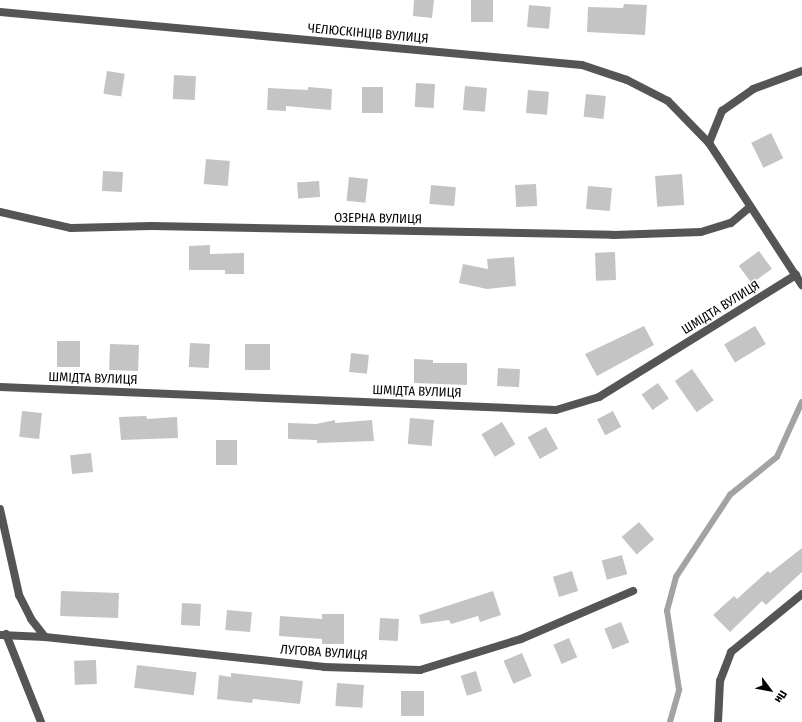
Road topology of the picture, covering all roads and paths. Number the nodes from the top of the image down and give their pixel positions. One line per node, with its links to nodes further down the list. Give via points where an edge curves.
1 (0, 12): 3 (street, ЧЕЛЮСКІНЦІВ ВУЛИЦЯ, via 582,65 627,80 668,101)
2 (802, 71): 3 (street, via 753,89 722,111)
3 (709, 143): 4 (street, ЧЕЛЮСКІНЦІВ ВУЛИЦЯ)
4 (750, 207): 5 (street, ОЗЕРНА ВУЛИЦЯ, via 731,223 701,232 613,235 160,226 71,228); 6 (street, ЧЕЛЮСКІНЦІВ ВУЛИЦЯ)
5 (0, 212)
6 (796, 275): 7 (street, ЧЕЛЮСКІНЦІВ ВУЛИЦЯ); 8 (street, ШМІДТА ВУЛИЦЯ, via 599,397 556,410)
7 (802, 285)
8 (0, 387)
9 (0, 509): 13 (street, via 19,595)
10 (633, 591): 13 (street, ЛУГОВА ВУЛИЦЯ, via 521,639 420,670 324,667)
11 (802, 594): 15 (street, via 731,652 720,681)
12 (3, 634): 13 (street, ЛУГОВА ВУЛИЦЯ); 14 (street)
13 (45, 637)
14 (41, 722)
15 (718, 722)

